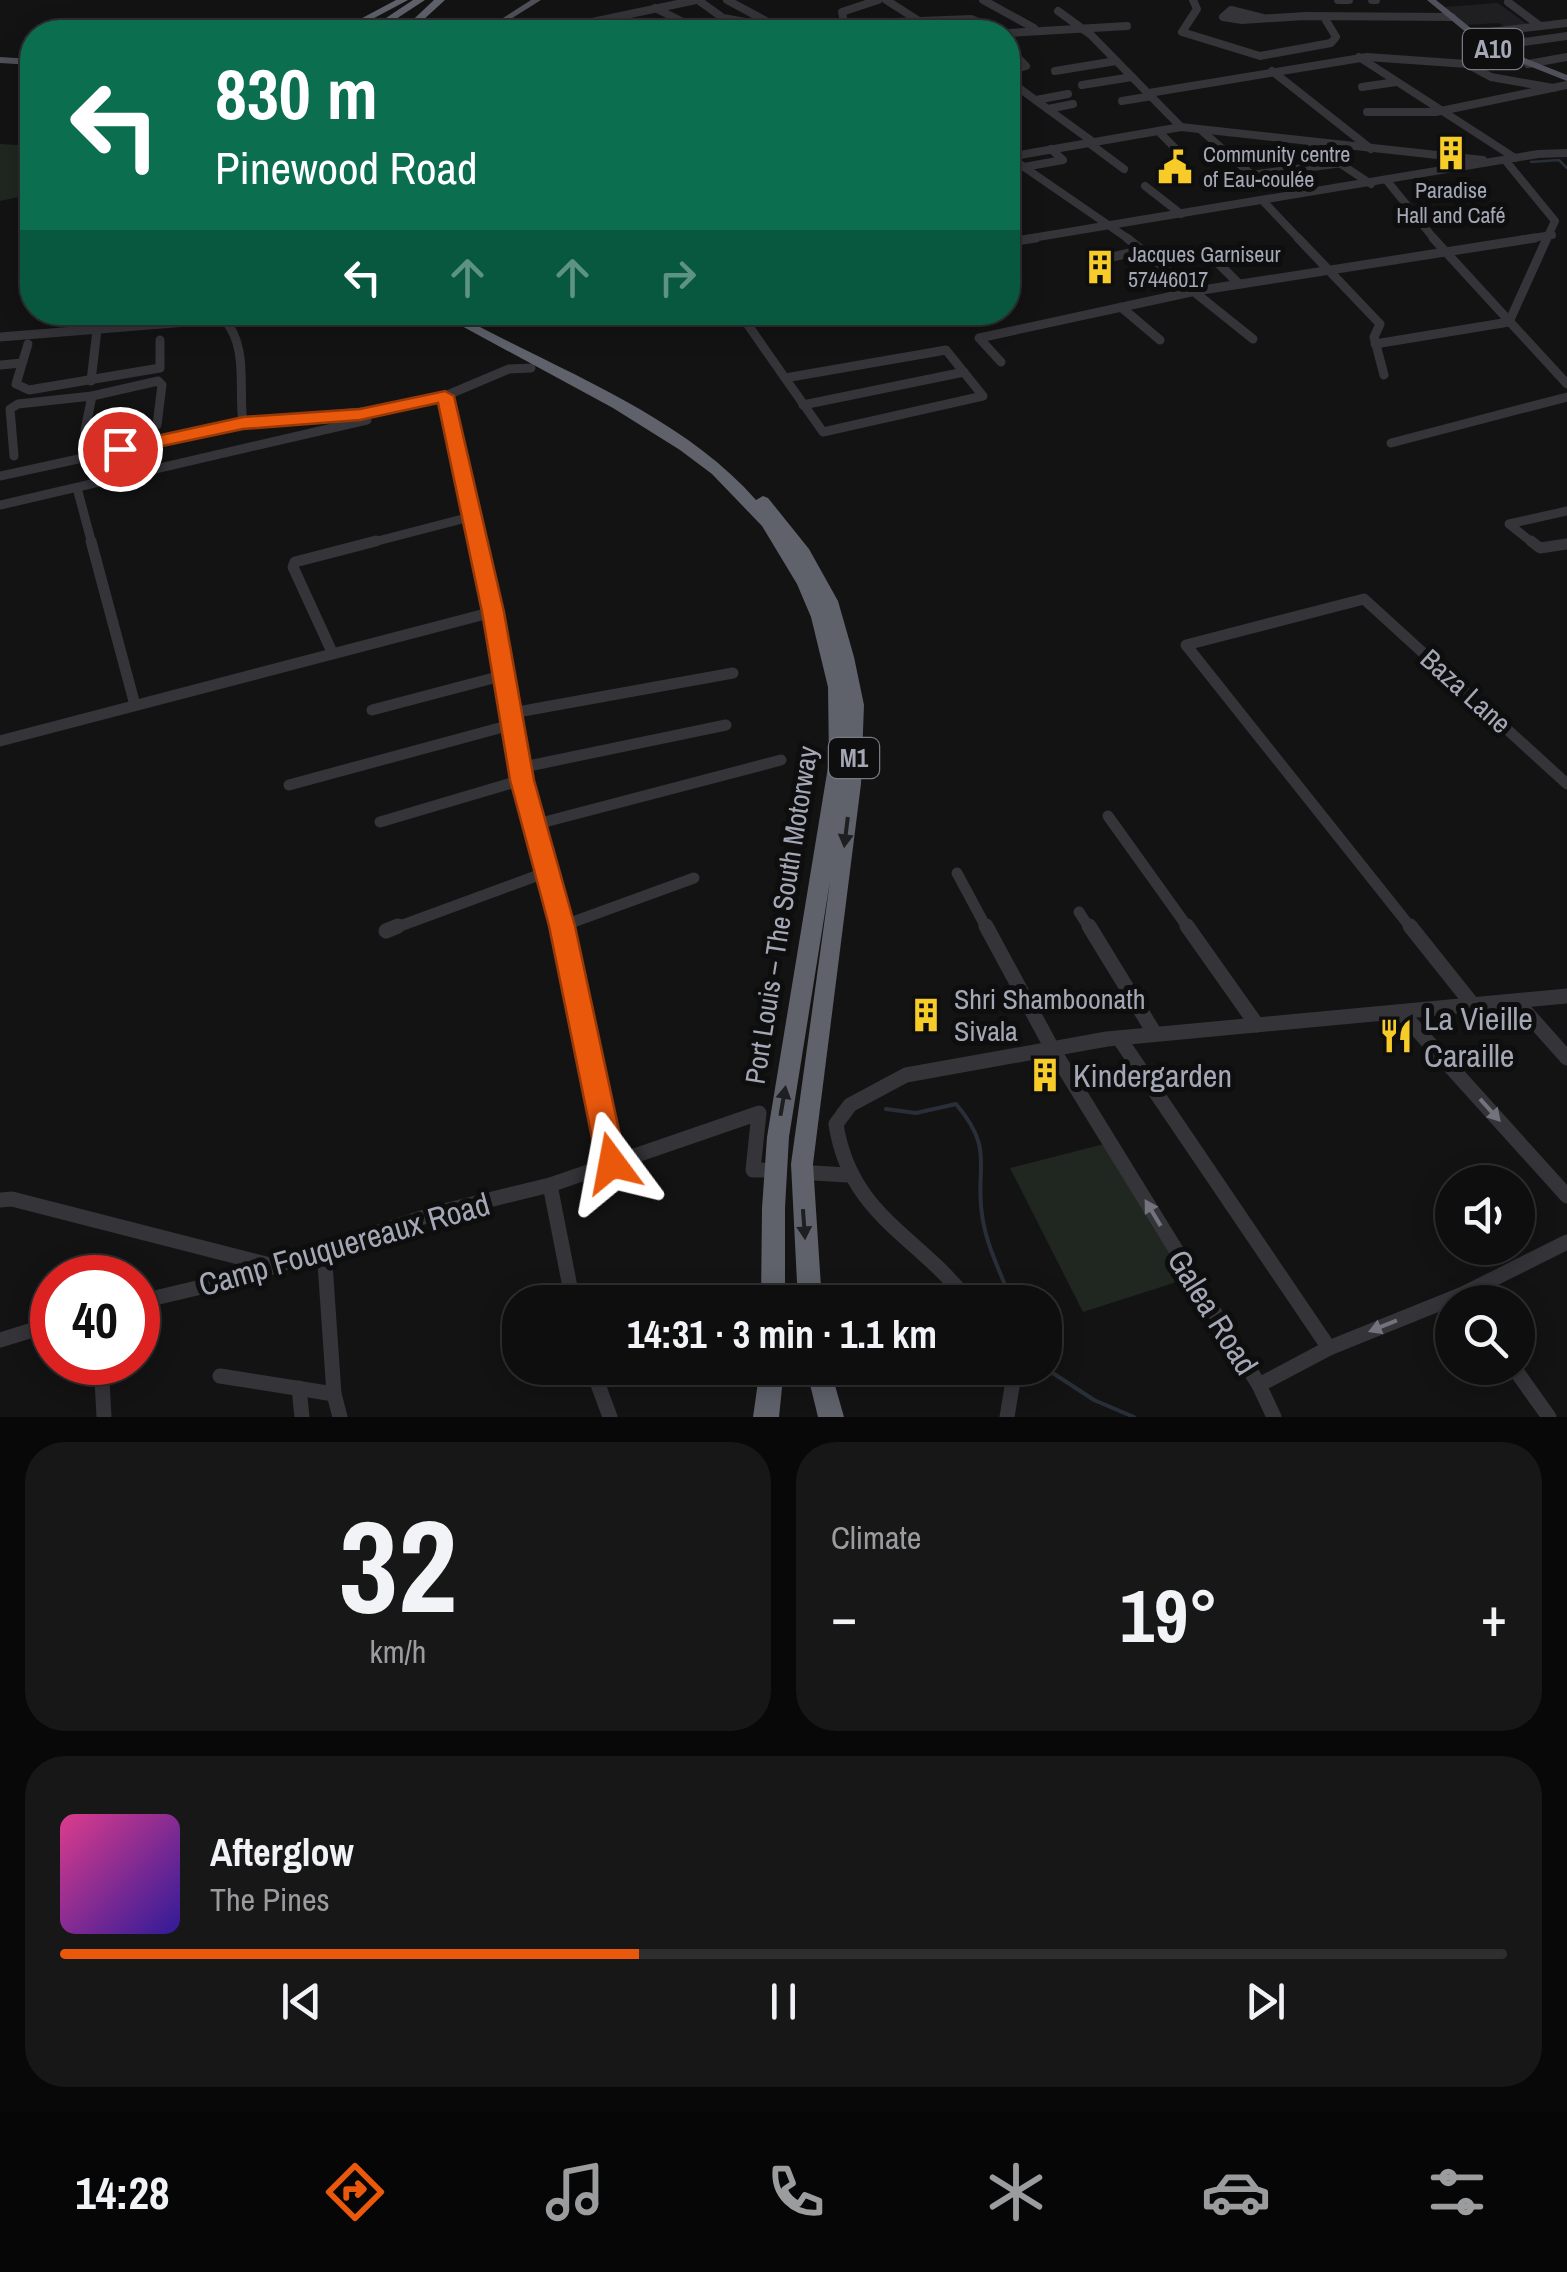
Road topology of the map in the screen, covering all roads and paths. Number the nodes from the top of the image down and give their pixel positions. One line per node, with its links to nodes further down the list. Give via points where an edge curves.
1 (406, 0): 21 (highway); 22 (highway)
2 (420, 0): 23 (highway)
3 (440, 0): 24 (highway)
4 (537, 0): 25 (main road)
5 (697, 0): 15 (street); 28 (street)
6 (727, 0): 29 (street)
7 (878, 0): 30 (street, via 842,12)
8 (886, 0): 31 (street)
9 (982, 0): 32 (street)
10 (1193, 0): 17 (street, via 1197,9 1182,30 1188,36 1265,56 1335,40)
11 (1338, 0): 12 (street)
12 (1349, 0)
13 (1431, 0): 19 (main road, A10)
14 (1508, 2): 35 (street)
15 (655, 8): 26 (street); 27 (street)
16 (1058, 11): 37 (street)
17 (1324, 17): 18 (street); 19 (street)
18 (1263, 18): 18 (street, via 1242,20 1223,17 1233,10)
19 (1452, 18): 39 (main road, A10)
20 (1564, 19): 35 (street)
21 (365, 20)
22 (377, 20)
23 (389, 20)
24 (418, 20)
25 (504, 20)
26 (600, 20)
27 (678, 20)
28 (734, 20)
29 (764, 20)
30 (843, 20)
31 (917, 20)
32 (1019, 20)
33 (1020, 20): 36 (street)
34 (1127, 26): 37 (street)
35 (1540, 26): 39 (street)
36 (1034, 28): 37 (street); 38 (street)
37 (1083, 29): 44 (street)
38 (1020, 30)
39 (1472, 34): 41 (main road, A10)
40 (1567, 36): 41 (street)
41 (1489, 47): 45 (main road, A10)
42 (1360, 57): 47 (street); 50 (street); 55 (street, via 1472,64 1490,78)
43 (1567, 57): 45 (street)
44 (1116, 61): 46 (street); 49 (street)
45 (1528, 64): 51 (main road, A10)
46 (1055, 71)
47 (1272, 71): 48 (street); 70 (street)
48 (1246, 76): 53 (street); 58 (street)
49 (1132, 77): 52 (street); 58 (street)
50 (1396, 82): 54 (street); 63 (street)
51 (1567, 82): 55 (street)
52 (1082, 85)
53 (1262, 87)
54 (1362, 87)
55 (1553, 88): 63 (street)
56 (1020, 89): 59 (street)
57 (1068, 94): 59 (street)
58 (1150, 94): 60 (street); 65 (street)
59 (1036, 100): 62 (street)
60 (1122, 101)
61 (1073, 104): 62 (street)
62 (1048, 109): 69 (street)
63 (1436, 110): 64 (street); 75 (street)
64 (1367, 112)
65 (1180, 127): 66 (street); 67 (street)
66 (1201, 130): 68 (street); 81 (street)
67 (1158, 131): 69 (street); 72 (street)
68 (1309, 142): 70 (street); 77 (street)
69 (1091, 143): 71 (street); 80 (street)
70 (1371, 149): 76 (street)
71 (1051, 150): 74 (street); 79 (street, via 1063,160)
72 (1176, 150)
73 (1567, 152): 75 (street)
74 (1020, 154)
75 (1515, 158): 76 (street)
76 (1501, 161): 83 (street); 89 (street, via 1552,216)
77 (1343, 163): 81 (street); 84 (street)
78 (1020, 164): 79 (street)
79 (1024, 167): 88 (street)
80 (1124, 169)
81 (1254, 176): 82 (street)
82 (1211, 180)
83 (1388, 182): 84 (street); 92 (street)
84 (1371, 184): 86 (street)
85 (1145, 186): 87 (street)
86 (1263, 200): 87 (street); 95 (street)
87 (1180, 214): 88 (street)
88 (1112, 226): 90 (street); 91 (street)
89 (1552, 235): 92 (street); 99 (street)
90 (1020, 240)
91 (1143, 250): 93 (street); 97 (street)
92 (1444, 252): 95 (street); 99 (street)
93 (1099, 260)
94 (1220, 265): 96 (street)
95 (1328, 268): 96 (street); 112 (street, via 1380,324)
96 (1239, 284): 97 (street)
97 (1196, 291): 98 (street); 108 (street)
98 (1121, 307): 110 (street); 114 (street, via 979,338)
99 (1509, 322): 112 (street); 123 (street)
100 (145, 325): 106 (street)
101 (229, 325): 128 (street)
102 (452, 325): 113 (highway)
103 (466, 325): 131 (highway, Port Louis – The South Motorway / M1)
104 (486, 325): 184 (highway, Port Louis – The South Motorway / M1, one-way to 184, via 615,393 742,478 777,515 830,600 852,689 854,743 802,1164)
105 (748, 325): 121 (street)
106 (98, 330): 107 (street); 122 (street)
107 (0, 337)
108 (1253, 338)
109 (160, 340): 122 (street, via 160,368)
110 (1160, 340)
111 (28, 344): 115 (street)
112 (1375, 344): 120 (street)
113 (508, 357): 117 (highway); 119 (street)
114 (1001, 362)
115 (22, 363): 116 (street); 122 (street, via 20,389)
116 (0, 366)
117 (531, 368): 119 (street); 131 (highway)
118 (964, 372): 121 (street, via 946,350); 127 (street); 127 (street, via 984,396 823,432)
119 (496, 374): 126 (street)
120 (1384, 375)
121 (783, 378): 127 (street)
122 (91, 381)
123 (1567, 384)
124 (92, 396): 129 (street, via 158,381); 130 (street, via 14,406); 134 (street, via 84,430)
125 (1567, 397): 132 (street)
126 (445, 399): 128 (street); 136 (street); 139 (street)
127 (803, 405)
128 (243, 423): 134 (street)
129 (157, 424)
130 (6, 430): 133 (street)
131 (663, 431): 183 (highway, Port Louis – The South Motorway / M1, one-way to 131, via 776,1157 832,805 839,724 831,655 801,573 766,521 720,473)
132 (1391, 442)
133 (14, 456)
134 (87, 456): 135 (street)
135 (0, 476)
136 (76, 488): 137 (street); 145 (street)
137 (0, 505)
138 (1567, 511): 140 (street, via 1509,524 1540,548)
139 (470, 517): 141 (street); 142 (street, via 295,562)
140 (1567, 544)
141 (493, 612): 142 (street); 144 (street)
142 (332, 652): 145 (street)
143 (733, 673): 147 (street)
144 (505, 676): 146 (street); 147 (street)
145 (136, 705): 149 (street)
146 (372, 710)
147 (513, 719): 151 (street); 153 (street)
148 (726, 725): 151 (street)
149 (0, 741)
150 (781, 760): 156 (street)
151 (520, 774): 155 (street); 156 (street)
152 (1567, 784): 165 (street, Baza Lane, via 1364,599 1186,645)
153 (289, 786)
154 (1108, 816): 167 (street)
155 (380, 822)
156 (537, 824): 157 (street)
157 (548, 872): 161 (street); 162 (street)
158 (957, 873): 170 (street, Galea Road)
159 (694, 878): 161 (street)
160 (1079, 912): 168 (street)
161 (562, 926): 172 (street)
162 (386, 931)
163 (1567, 996): 164 (street)
164 (1518, 1003): 165 (street); 171 (street)
165 (1473, 1005): 166 (street)
166 (1402, 1012): 167 (street); 177 (street, one-way to 177)
167 (1258, 1025): 168 (street)
168 (1155, 1034): 169 (street)
169 (1119, 1038): 170 (street); 191 (street)
170 (1053, 1050): 175 (street, via 906,1074 871,1090 836,1124); 198 (street, Galea Road, one-way to 170)
171 (1567, 1058)
172 (612, 1163): 173 (street, via 759,1113 753,1170); 176 (street, Camp Fouquereaux Road)
173 (763, 1170)
174 (814, 1174): 175 (street)
175 (847, 1175): 185 (street, via 867,1203)
176 (550, 1185): 180 (street, Camp Fouquereaux Road); 182 (street)
177 (1567, 1196)
178 (0, 1200): 181 (street)
179 (1567, 1242): 186 (street, Galea Road)
180 (324, 1249): 181 (street, Camp Fouquereaux Road); 201 (street)
181 (270, 1264): 187 (street, Camp Fouquereaux Road)
182 (570, 1285)
183 (773, 1285)
184 (809, 1285)
185 (954, 1285)
186 (1489, 1285)
187 (160, 1297)
188 (1435, 1309): 191 (street, Galea Road, one-way to 191)
189 (30, 1331): 190 (street)
190 (0, 1340)
191 (1328, 1348): 198 (street, Galea Road)
192 (220, 1376): 200 (street)
193 (103, 1385): 202 (street)
194 (598, 1385): 205 (street)
195 (770, 1385): 206 (highway)
196 (823, 1385): 207 (highway)
197 (1011, 1385): 208 (street)
198 (1259, 1385): 209 (street)
199 (1526, 1385): 210 (street)
200 (299, 1388): 201 (street); 203 (street)
201 (334, 1394): 204 (street)
202 (104, 1417)
203 (302, 1417)
204 (340, 1417)
205 (610, 1417)
206 (766, 1417)
207 (831, 1417)
208 (1007, 1417)
209 (1274, 1417)
210 (1549, 1417)

